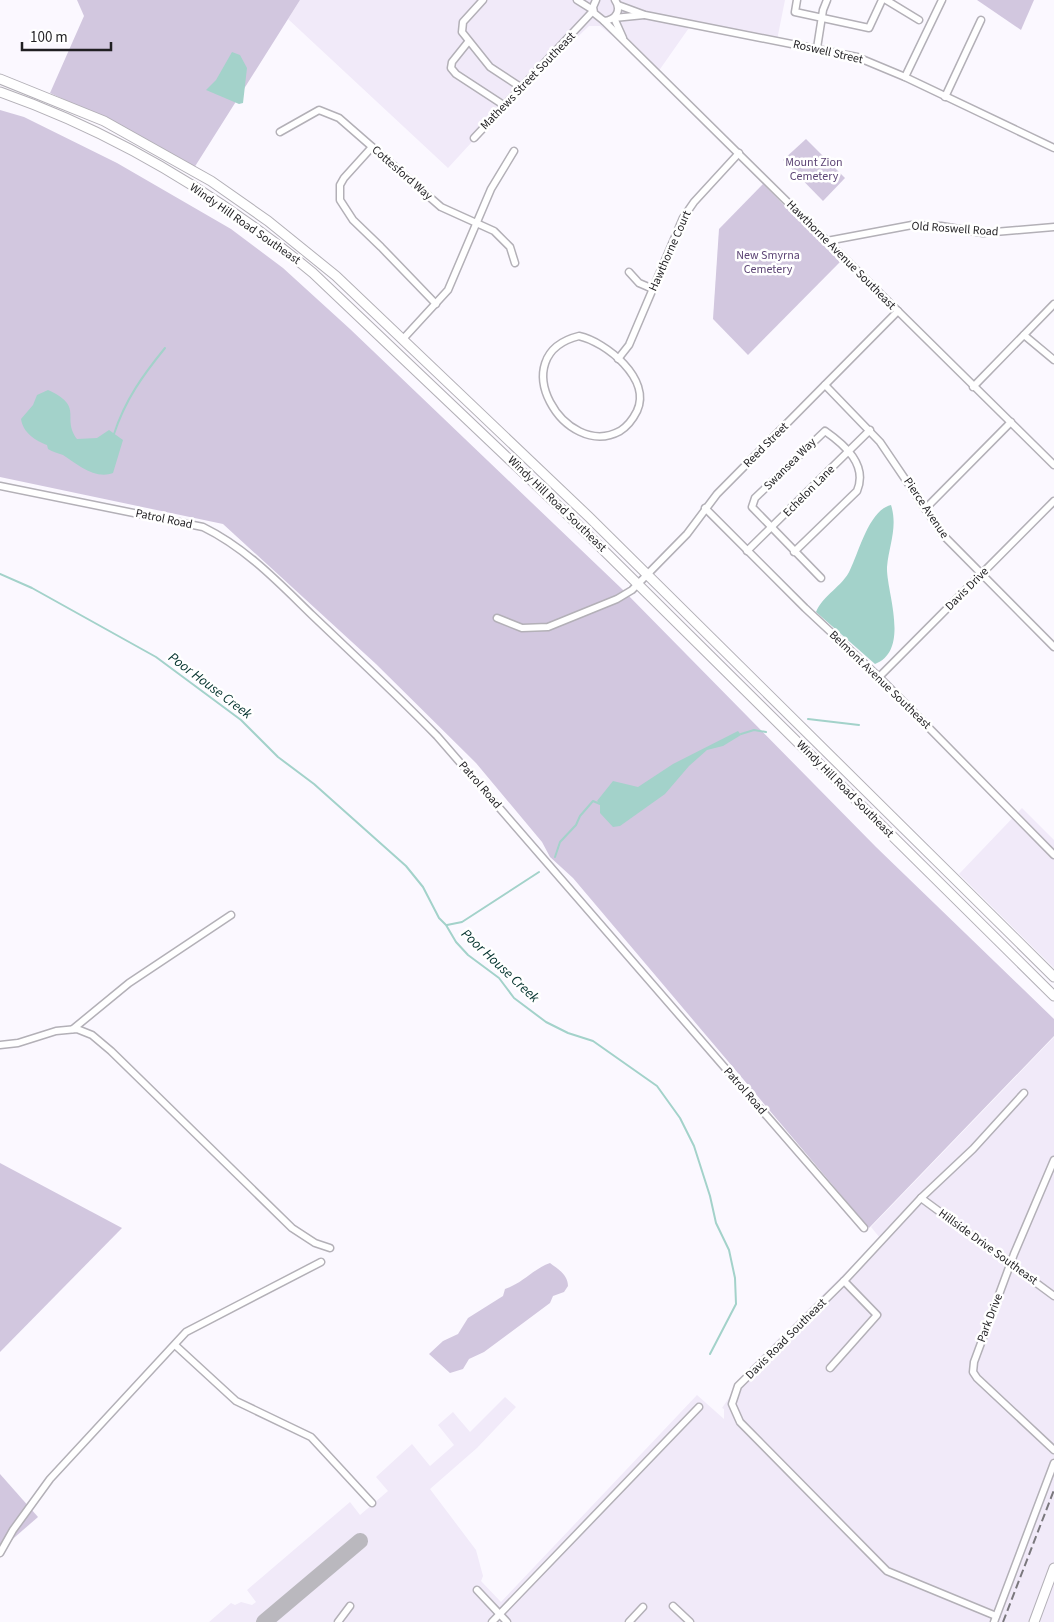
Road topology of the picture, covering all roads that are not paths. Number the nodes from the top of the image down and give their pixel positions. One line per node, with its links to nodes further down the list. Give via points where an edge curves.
1 (483, 0): 18 (street, via 464,22 462,32)
2 (577, 0): 10 (street)
3 (596, 0): 10 (street)
4 (797, 0): 12 (street, via 795,12)
5 (827, 0): 12 (street)
6 (882, 0): 12 (street, via 869,28)
7 (886, 0): 15 (street)
8 (942, 0): 21 (street)
9 (618, 2): 11 (street, Roswell Street); 13 (street, via 618,13)
10 (593, 10): 14 (street, Hawthorne Avenue Southeast); 17 (street, Mathews Street Southeast)
11 (645, 15): 13 (street, Roswell Street); 20 (street, Roswell Street)
12 (822, 17): 20 (street)
13 (614, 18): 14 (street, Mathews Street Southeast); 19 (street, Hawthorne Avenue Southeast)
14 (601, 20): 17 (street, Mathews Street Southeast); 19 (street, Hawthorne Avenue Southeast)
15 (919, 20)
16 (981, 20): 25 (street)
17 (582, 24): 23 (street, Mathews Street Southeast)
18 (468, 42): 23 (street, via 490,67); 26 (street, via 451,68)
19 (628, 45): 32 (street, Hawthorne Avenue Southeast)
20 (818, 48): 21 (street, Roswell Street, via 857,57)
21 (905, 77): 25 (street, Roswell Street)
22 (0, 79): 43 (main road, Windy Hill Road Southeast, via 104,121 210,181 314,257)
23 (522, 88): 26 (street, Mathews Street Southeast)
24 (0, 92): 62 (main road, Windy Hill Road Southeast, via 129,149 209,196 273,241 355,311)
25 (945, 97): 30 (street, Roswell Street)
26 (505, 106): 28 (street, Mathews Street Southeast)
27 (280, 132): 29 (street, Cottesford Way, via 319,110 339,118)
28 (474, 138)
29 (372, 147): 33 (street, Cottesford Way, via 441,207); 39 (street, via 344,178 340,185 340,200 353,220)
30 (1054, 148)
31 (514, 151): 33 (street, via 491,189)
32 (739, 154): 35 (street, Hawthorne Avenue Southeast); 38 (street, Hawthorne Court, via 685,213)
33 (477, 222): 36 (street, Cottesford Way, via 505,241); 39 (street, via 454,278)
34 (1054, 227): 35 (street, Old Roswell Road, via 983,233 912,225)
35 (827, 241): 41 (street, Hawthorne Avenue Southeast)
36 (515, 263)
37 (630, 272): 38 (street, via 639,283)
38 (653, 289): 44 (street, Hawthorne Court, via 629,345)
39 (436, 304): 43 (street)
40 (1054, 304): 42 (street)
41 (898, 311): 46 (street, Reed Street); 47 (street, Hawthorne Avenue Southeast)
42 (1024, 335): 45 (street); 47 (street)
43 (403, 339): 59 (main road, Windy Hill Road Southeast)
44 (618, 359): 44 (street, via 601,344 578,336 557,345 543,365 544,387 550,400 566,422 581,433 591,436 615,433 635,416 640,389 633,374)
45 (1054, 360)
46 (825, 385): 49 (street, Pierce Avenue); 54 (street, Reed Street)
47 (974, 387): 48 (street, Hawthorne Avenue Southeast)
48 (1011, 422): 51 (street, Hawthorne Avenue Southeast); 55 (street)
49 (870, 430): 50 (street, Echelon Lane); 55 (street, Pierce Avenue, via 897,464)
50 (848, 452): 56 (street, Echelon Lane); 56 (street, Swansea Way, via 825,431 755,498 752,507); 58 (street, Swansea Way, via 858,463 861,476 856,491)
51 (1054, 465)
52 (0, 486): 75 (street, Patrol Road, via 203,527 233,543 262,567 437,736)
53 (1054, 501): 60 (street, Davis Drive)
54 (705, 508): 57 (street, Belmont Avenue Southeast); 59 (street, Reed Street, via 687,534)
55 (925, 509): 60 (street, Pierce Avenue, via 943,535)
56 (772, 528): 57 (street, Echelon Lane); 58 (street, Swansea Way)
57 (747, 551): 65 (street, Belmont Avenue Southeast)
58 (794, 552): 61 (street, Swansea Way)
59 (648, 574): 62 (street, Reed Street); 68 (main road, Windy Hill Road Southeast)
60 (982, 575): 64 (street, Pierce Avenue); 65 (street, Davis Drive)
61 (821, 578)
62 (639, 584): 63 (street, Reed Street, via 617,599 548,627 522,628); 69 (main road, Windy Hill Road Southeast)
63 (497, 618)
64 (1054, 646)
65 (879, 677): 66 (street, Belmont Avenue Southeast)
66 (1054, 854)
67 (231, 916): 70 (street, via 129,983)
68 (1054, 977)
69 (1054, 996)
70 (73, 1029): 71 (street); 76 (street, via 87,1032 102,1043 292,1228 315,1243)
71 (0, 1045)
72 (1024, 1092): 74 (street, Davis Road Southeast, via 973,1149)
73 (1054, 1160): 78 (street, Park Drive)
74 (921, 1198): 78 (street, Hillside Drive Southeast); 79 (street, Davis Road Southeast)
75 (864, 1228)
76 (330, 1248)
77 (321, 1262): 81 (street, via 193,1327)
78 (1011, 1263): 80 (street, Hillside Drive Southeast); 84 (street, Park Drive, via 973,1372)
79 (844, 1280): 82 (street, via 877,1315); 94 (street, Davis Road Southeast, via 738,1386 732,1404 735,1412 740,1422 888,1571)
80 (1054, 1296)
81 (175, 1345): 86 (street, via 236,1401 310,1437); 87 (street, via 50,1479)
82 (830, 1368)
83 (699, 1407): 93 (street)
84 (1054, 1450)
85 (1054, 1463): 94 (street)
86 (372, 1503)
87 (0, 1553)
88 (1054, 1568): 100 (main road)
89 (477, 1590): 93 (street)
90 (350, 1606): 95 (street)
91 (673, 1606): 99 (street)
92 (643, 1607): 98 (street)
93 (499, 1614): 96 (street); 97 (street)
94 (995, 1619)
95 (338, 1622)
96 (492, 1622)
97 (507, 1622)
98 (629, 1622)
99 (690, 1622)
100 (1034, 1622)

